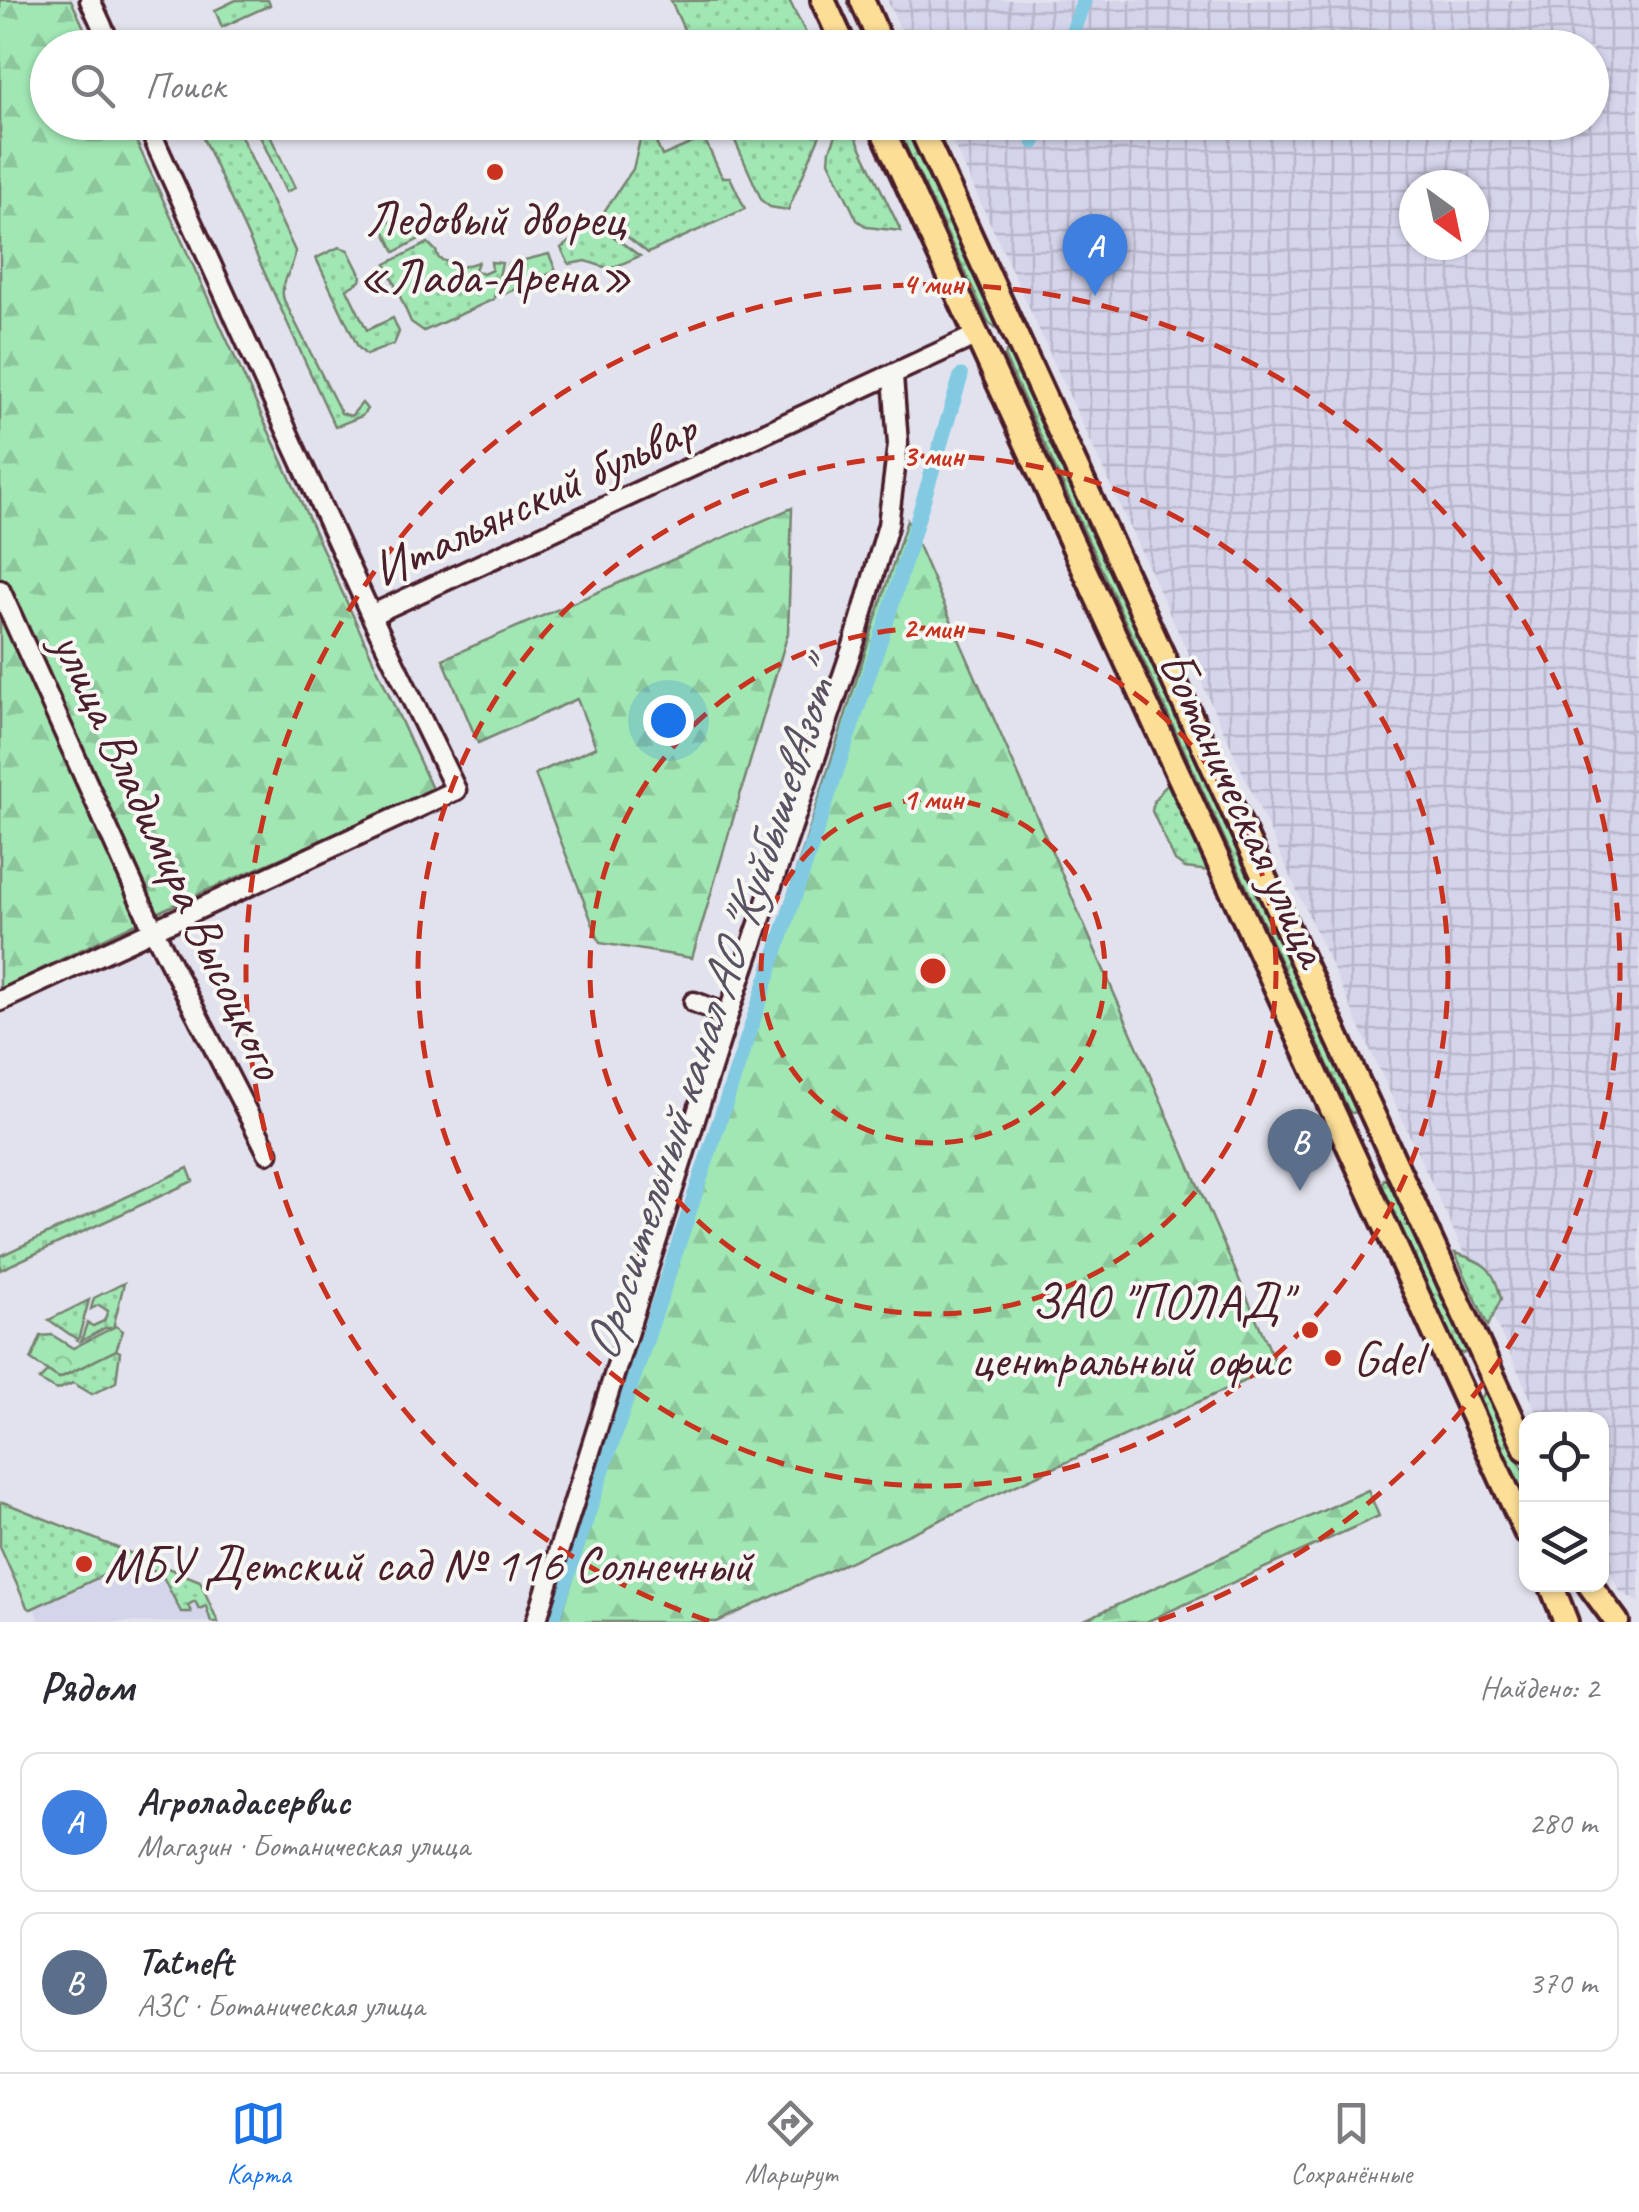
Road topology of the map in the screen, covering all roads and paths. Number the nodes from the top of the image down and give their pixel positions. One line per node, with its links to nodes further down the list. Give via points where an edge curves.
1 (90, 0): 4 (street)
2 (823, 0): 5 (main road)
3 (862, 0): 6 (main road)
4 (104, 30)
5 (836, 30)
6 (876, 30)
7 (154, 140): 14 (street)
8 (887, 140): 11 (main road, Ботаническая улица)
9 (926, 140): 10 (main road, Ботаническая улица)
10 (1016, 337): 11 (main road); 19 (main road, Ботаническая улица)
11 (980, 343): 12 (street, Итальянский бульвар); 21 (main road, Ботаническая улица)
12 (893, 376): 14 (street, Итальянский бульвар); 18 (street, via 898,444 888,525)
13 (0, 590): 15 (street, улица Владимира Высоцкого)
14 (371, 615): 15 (street, Итальянский бульвар, via 456,790)
15 (153, 929): 16 (street, Итальянский бульвар); 20 (street, улица Владимира Высоцкого)
16 (0, 1001)
17 (694, 1002): 18 (street)
18 (728, 1016): 28 (street)
19 (1386, 1144): 21 (main road); 22 (main road, Ботаническая улица)
20 (268, 1153)
21 (1355, 1158): 23 (main road, Ботаническая улица)
22 (1486, 1361): 23 (main road); 24 (main road, Ботаническая улица)
23 (1455, 1375): 25 (main road, Ботаническая улица)
24 (1519, 1434)
25 (1519, 1517)
26 (1554, 1592): 29 (main road)
27 (1594, 1592): 30 (main road)
28 (536, 1622)
29 (1566, 1622)
30 (1617, 1622)

